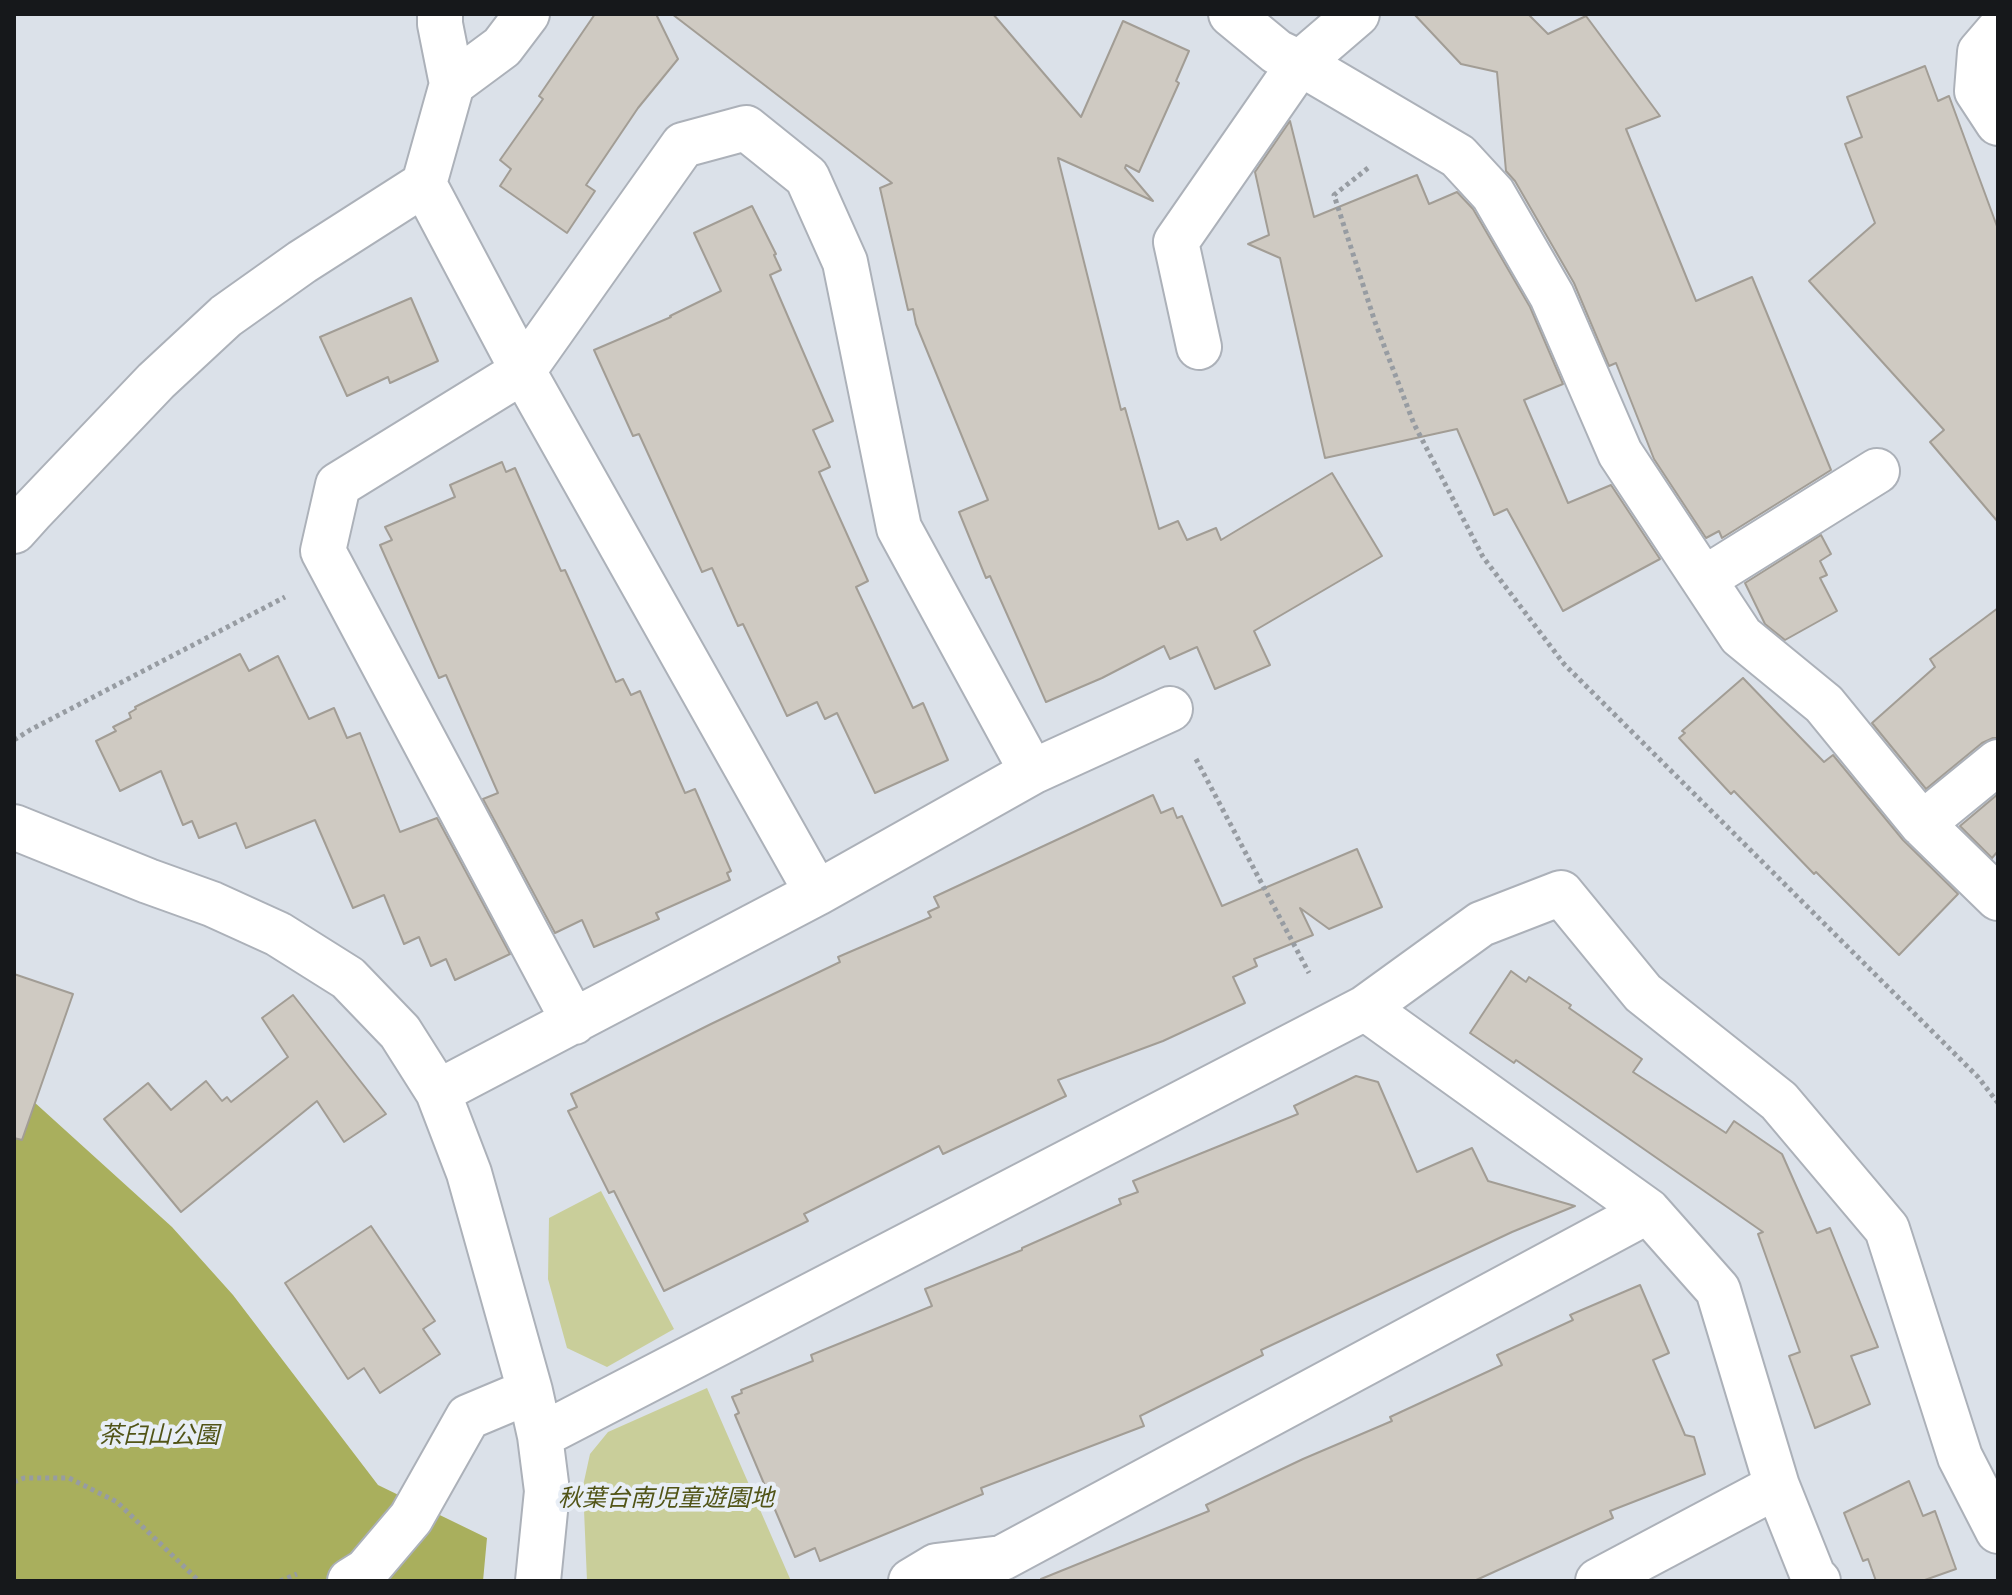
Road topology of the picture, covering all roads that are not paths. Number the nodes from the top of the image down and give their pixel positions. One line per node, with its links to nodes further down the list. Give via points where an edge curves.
1 (440, 14): 7 (street)
2 (527, 14): 7 (street, via 502,47)
3 (1231, 14): 6 (street, via 1277,52)
4 (1357, 14): 6 (street)
5 (1998, 31): 8 (street, via 1980,52 1977,91)
6 (1300, 63): 10 (street, via 1176,242); 14 (street, via 1458,156 1493,194 1552,296 1620,453)
7 (452, 84): 9 (street)
8 (1998, 123)
9 (424, 184): 11 (street); 13 (street, via 226,316)
10 (1199, 347)
11 (523, 371): 17 (street, via 683,145 746,128 807,177 845,262 899,528); 20 (street); 23 (street, via 338,485 323,551)
12 (1877, 471): 14 (street)
13 (20, 515)
14 (1704, 579): 18 (street, via 1741,636 1824,704)
15 (1170, 709): 17 (street)
16 (1998, 762): 18 (street)
17 (1032, 772): 20 (street)
18 (1922, 824): 21 (street)
19 (14, 827): 24 (street, via 278,934 348,978 400,1032)
20 (817, 893): 23 (street)
21 (1998, 898)
22 (1365, 1008): 25 (street); 27 (street); 29 (street, via 1481,924 1561,893 1643,993 1779,1101 1887,1229 1960,1457)
23 (574, 1022): 24 (street)
24 (438, 1092): 26 (street, via 469,1173)
25 (1648, 1211): 28 (street, via 1718,1290); 30 (street)
26 (530, 1391): 27 (street); 31 (street, via 468,1417 411,1518 366,1571)
27 (540, 1436): 32 (street, via 547,1491)
28 (1777, 1486): 34 (street); 35 (street)
29 (1998, 1531)
30 (1016, 1569): 33 (street, via 936,1566)
31 (350, 1581)
32 (538, 1581)
33 (911, 1581)
34 (1598, 1581)
35 (1818, 1581)

